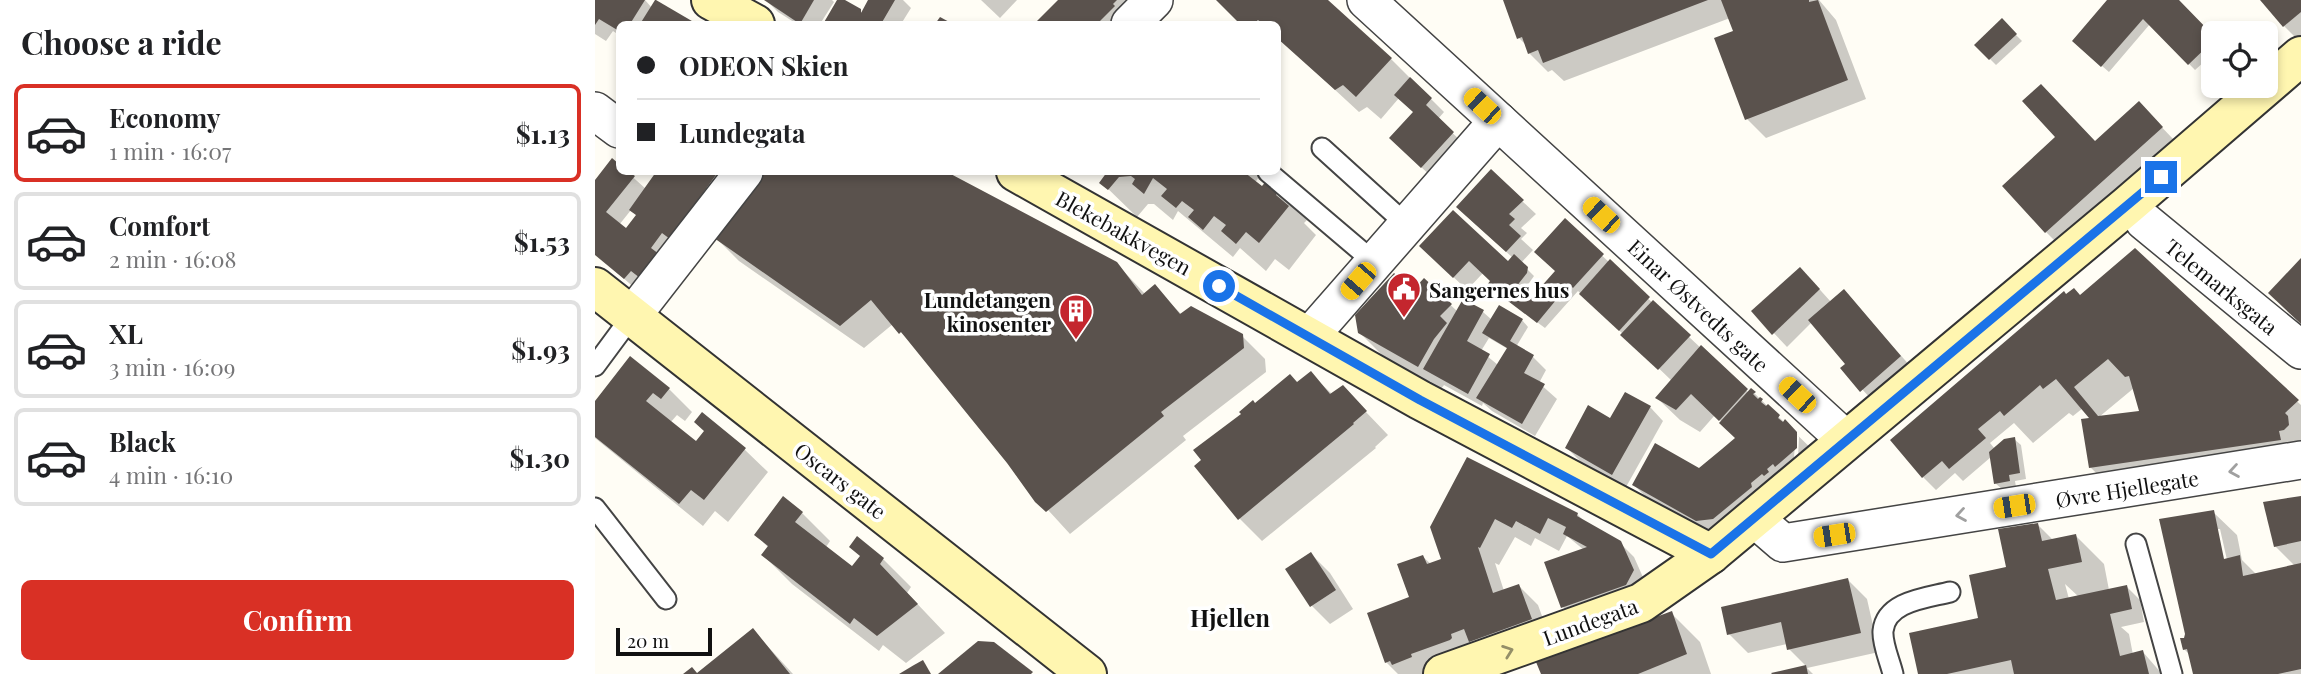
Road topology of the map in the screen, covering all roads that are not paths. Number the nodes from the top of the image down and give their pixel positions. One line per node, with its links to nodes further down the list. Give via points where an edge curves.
1 (711, 0): 4 (street)
2 (1153, 0): 5 (street)
3 (1366, 0): 8 (street, Einar Østvedts gate)
4 (749, 21)
5 (1133, 21)
6 (2301, 56): 22 (street, Lundegata)
7 (595, 111): 9 (street)
8 (1498, 121): 15 (street); 22 (street, Einar Østvedts gate)
9 (616, 126)
10 (1322, 148): 15 (lane)
11 (742, 175): 18 (street)
12 (1021, 175): 19 (street, Blekebakkvegen)
13 (1272, 175): 16 (lane)
14 (2144, 221): 20 (street, Telemarksgata)
15 (1408, 225): 16 (street)
16 (1374, 262): 19 (street)
17 (595, 287): 18 (street, Oscars gate)
18 (632, 316): 21 (lane); 30 (street, Oscars gate)
19 (1309, 337): 27 (street, Blekebakkvegen)
20 (2301, 350)
21 (595, 366)
22 (1846, 440): 25 (street, Lundegata)
23 (2301, 460): 25 (street, Øvre Hjellegate, one-way to 25, via 1783,543)
24 (595, 508): 29 (lane)
25 (1754, 518): 27 (street, Lundegata)
26 (2136, 544): 33 (lane)
27 (1711, 554): 31 (street, Lundegata, one-way to 27, via 1641,603)
28 (1950, 592): 32 (lane, via 1904,605 1887,618 1883,632)
29 (666, 599)
30 (1087, 674)
31 (1443, 674)
32 (1893, 674)
33 (2172, 674)

